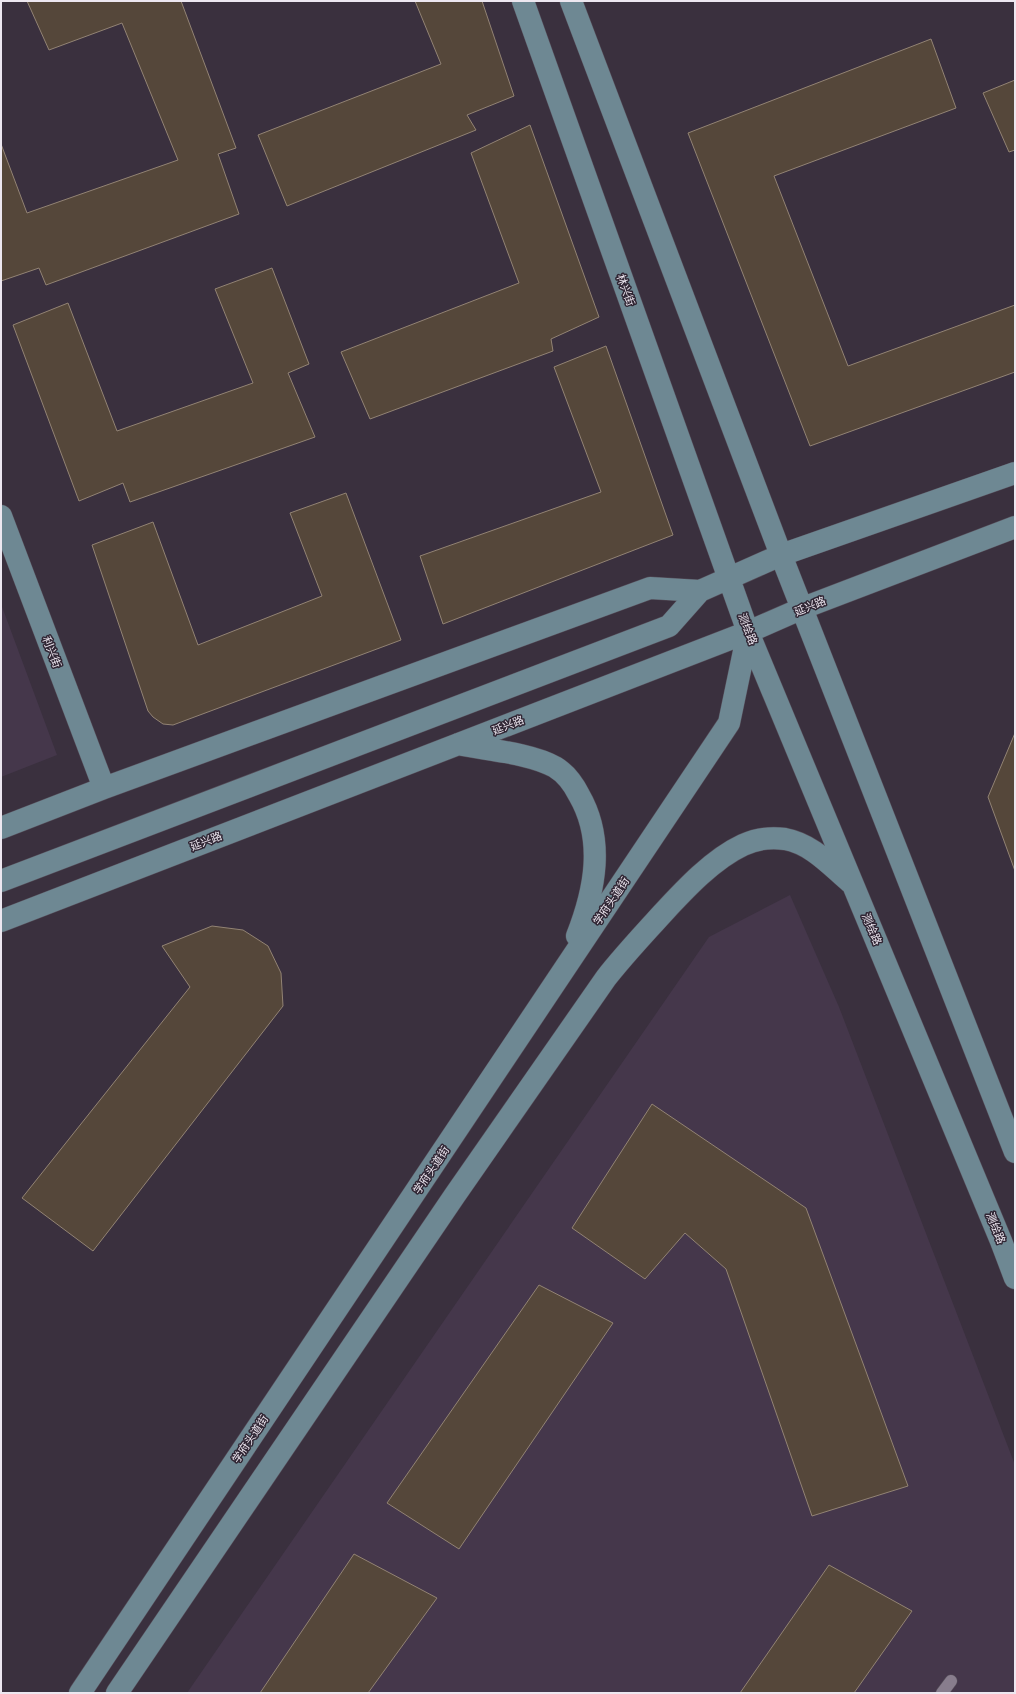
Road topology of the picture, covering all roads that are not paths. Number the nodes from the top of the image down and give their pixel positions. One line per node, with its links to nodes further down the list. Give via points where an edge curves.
1 (523, 1): 7 (main road, 林兴街)
2 (571, 1): 6 (main road)
3 (1015, 473): 6 (main road)
4 (1, 516): 12 (main road, 利兴街)
5 (1015, 527): 9 (main road, 延兴路)
6 (781, 555): 7 (main road); 9 (main road)
7 (729, 579): 8 (main road); 10 (main road, 测绘路)
8 (700, 591): 12 (main road, via 650,588); 14 (main road, via 669,626)
9 (803, 608): 10 (main road, 延兴路); 18 (main road)
10 (748, 632): 11 (main road, 延兴路); 15 (main road, 测绘路); 17 (main road, 学府头道街, via 729,723)
11 (458, 744): 16 (main road, 延兴路); 17 (main road, via 534,758 556,768 574,786 586,807 595,840 594,877 587,912)
12 (104, 788): 13 (main road)
13 (1, 828)
14 (1, 880)
15 (854, 886): 19 (main road, 测绘路); 23 (main road, via 816,851 784,839 759,839 743,845 699,876 625,953 451,1202)
16 (1, 921)
17 (563, 973): 22 (main road, 学府头道街)
18 (1015, 1152)
19 (1008, 1238): 20 (main road, 测绘路)
20 (1015, 1278)
21 (951, 1681): 24 (lane)
22 (80, 1693)
23 (117, 1693)
24 (942, 1693)

